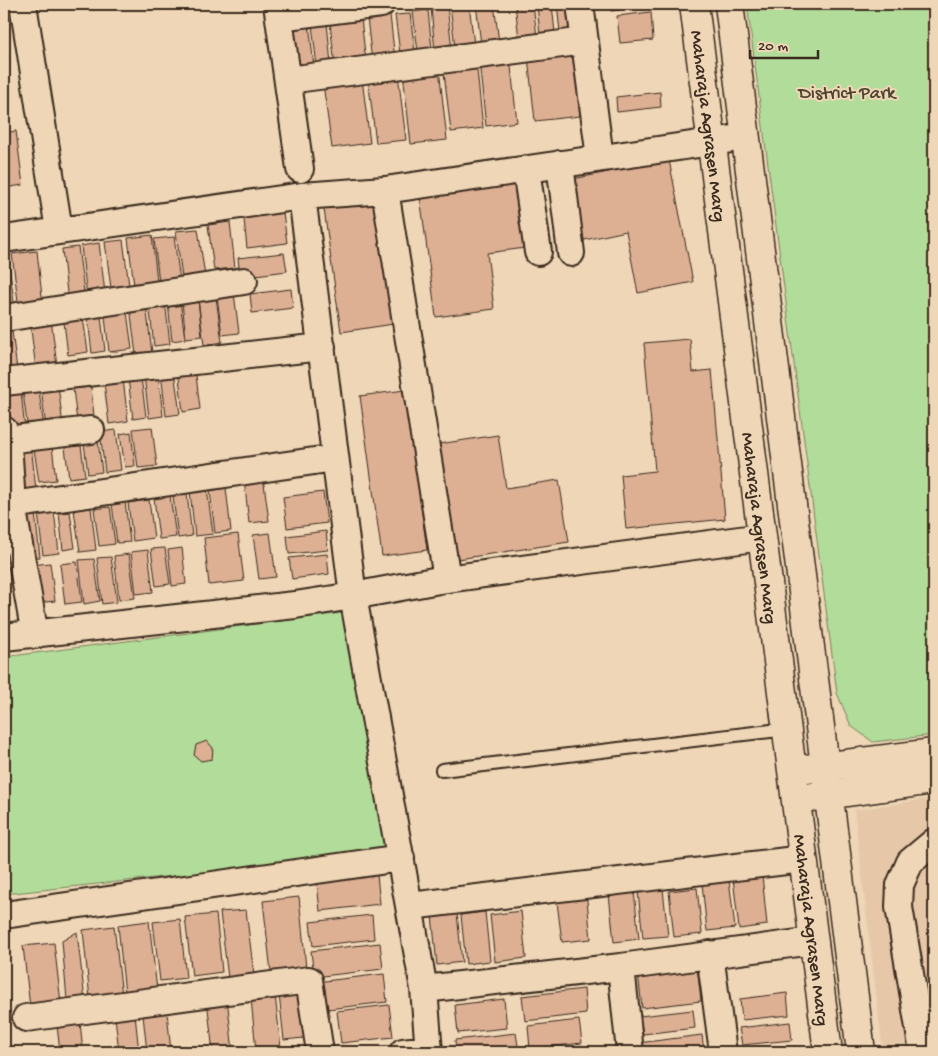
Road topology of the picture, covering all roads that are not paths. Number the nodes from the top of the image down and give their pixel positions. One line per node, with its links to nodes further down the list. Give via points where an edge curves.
1 (23, 4): 16 (street)
2 (381, 4): 6 (street)
3 (580, 4): 7 (street)
4 (694, 4): 10 (street, Maharaja Agrasen Marg)
5 (729, 4): 9 (street, Maharaja Agrasen Marg)
6 (278, 10): 8 (street)
7 (585, 41): 8 (street); 11 (street)
8 (288, 80): 14 (street)
9 (746, 137): 10 (street); 35 (street, Maharaja Agrasen Marg)
10 (712, 142): 11 (street); 28 (street, Maharaja Agrasen Marg)
11 (600, 158): 12 (street)
12 (560, 164): 13 (street); 19 (street)
13 (526, 169): 15 (street); 18 (street)
14 (301, 183): 15 (street); 16 (street); 22 (street)
15 (385, 190): 29 (street)
16 (59, 230): 17 (street)
17 (4, 239)
18 (538, 252)
19 (571, 253)
20 (244, 281): 21 (street)
21 (4, 318)
22 (322, 347): 23 (street); 26 (street)
23 (4, 382)
24 (91, 430): 25 (street)
25 (5, 446): 27 (street)
26 (335, 458): 27 (street); 30 (street)
27 (12, 505): 31 (street)
28 (762, 537): 29 (street); 33 (street, Maharaja Agrasen Marg)
29 (447, 579): 30 (street)
30 (353, 596): 31 (street); 42 (street)
31 (35, 635): 32 (street)
32 (4, 637)
33 (787, 729): 36 (lane); 37 (street, Maharaja Agrasen Marg)
34 (934, 753): 35 (street)
35 (825, 767): 37 (street); 39 (street, Maharaja Agrasen Marg)
36 (442, 770)
37 (792, 771): 40 (street, Maharaja Agrasen Marg)
38 (934, 780): 39 (street)
39 (829, 795): 40 (street); 58 (street, Maharaja Agrasen Marg)
40 (796, 799): 43 (street, Maharaja Agrasen Marg)
41 (934, 842): 51 (street, via 910,862 900,885 899,907)
42 (401, 858): 44 (street); 45 (street)
43 (803, 859): 44 (street); 46 (street, Maharaja Agrasen Marg)
44 (410, 906): 49 (street)
45 (4, 915)
46 (813, 940): 47 (street); 57 (street, Maharaja Agrasen Marg)
47 (710, 954): 48 (street); 56 (street)
48 (621, 967): 49 (street); 55 (street)
49 (424, 989): 52 (street)
50 (26, 1018): 53 (street, via 309,980)
51 (926, 1040)
52 (428, 1050): 54 (street)
53 (320, 1052)
54 (403, 1052)
55 (630, 1052)
56 (723, 1052)
57 (828, 1052)
58 (861, 1052)

